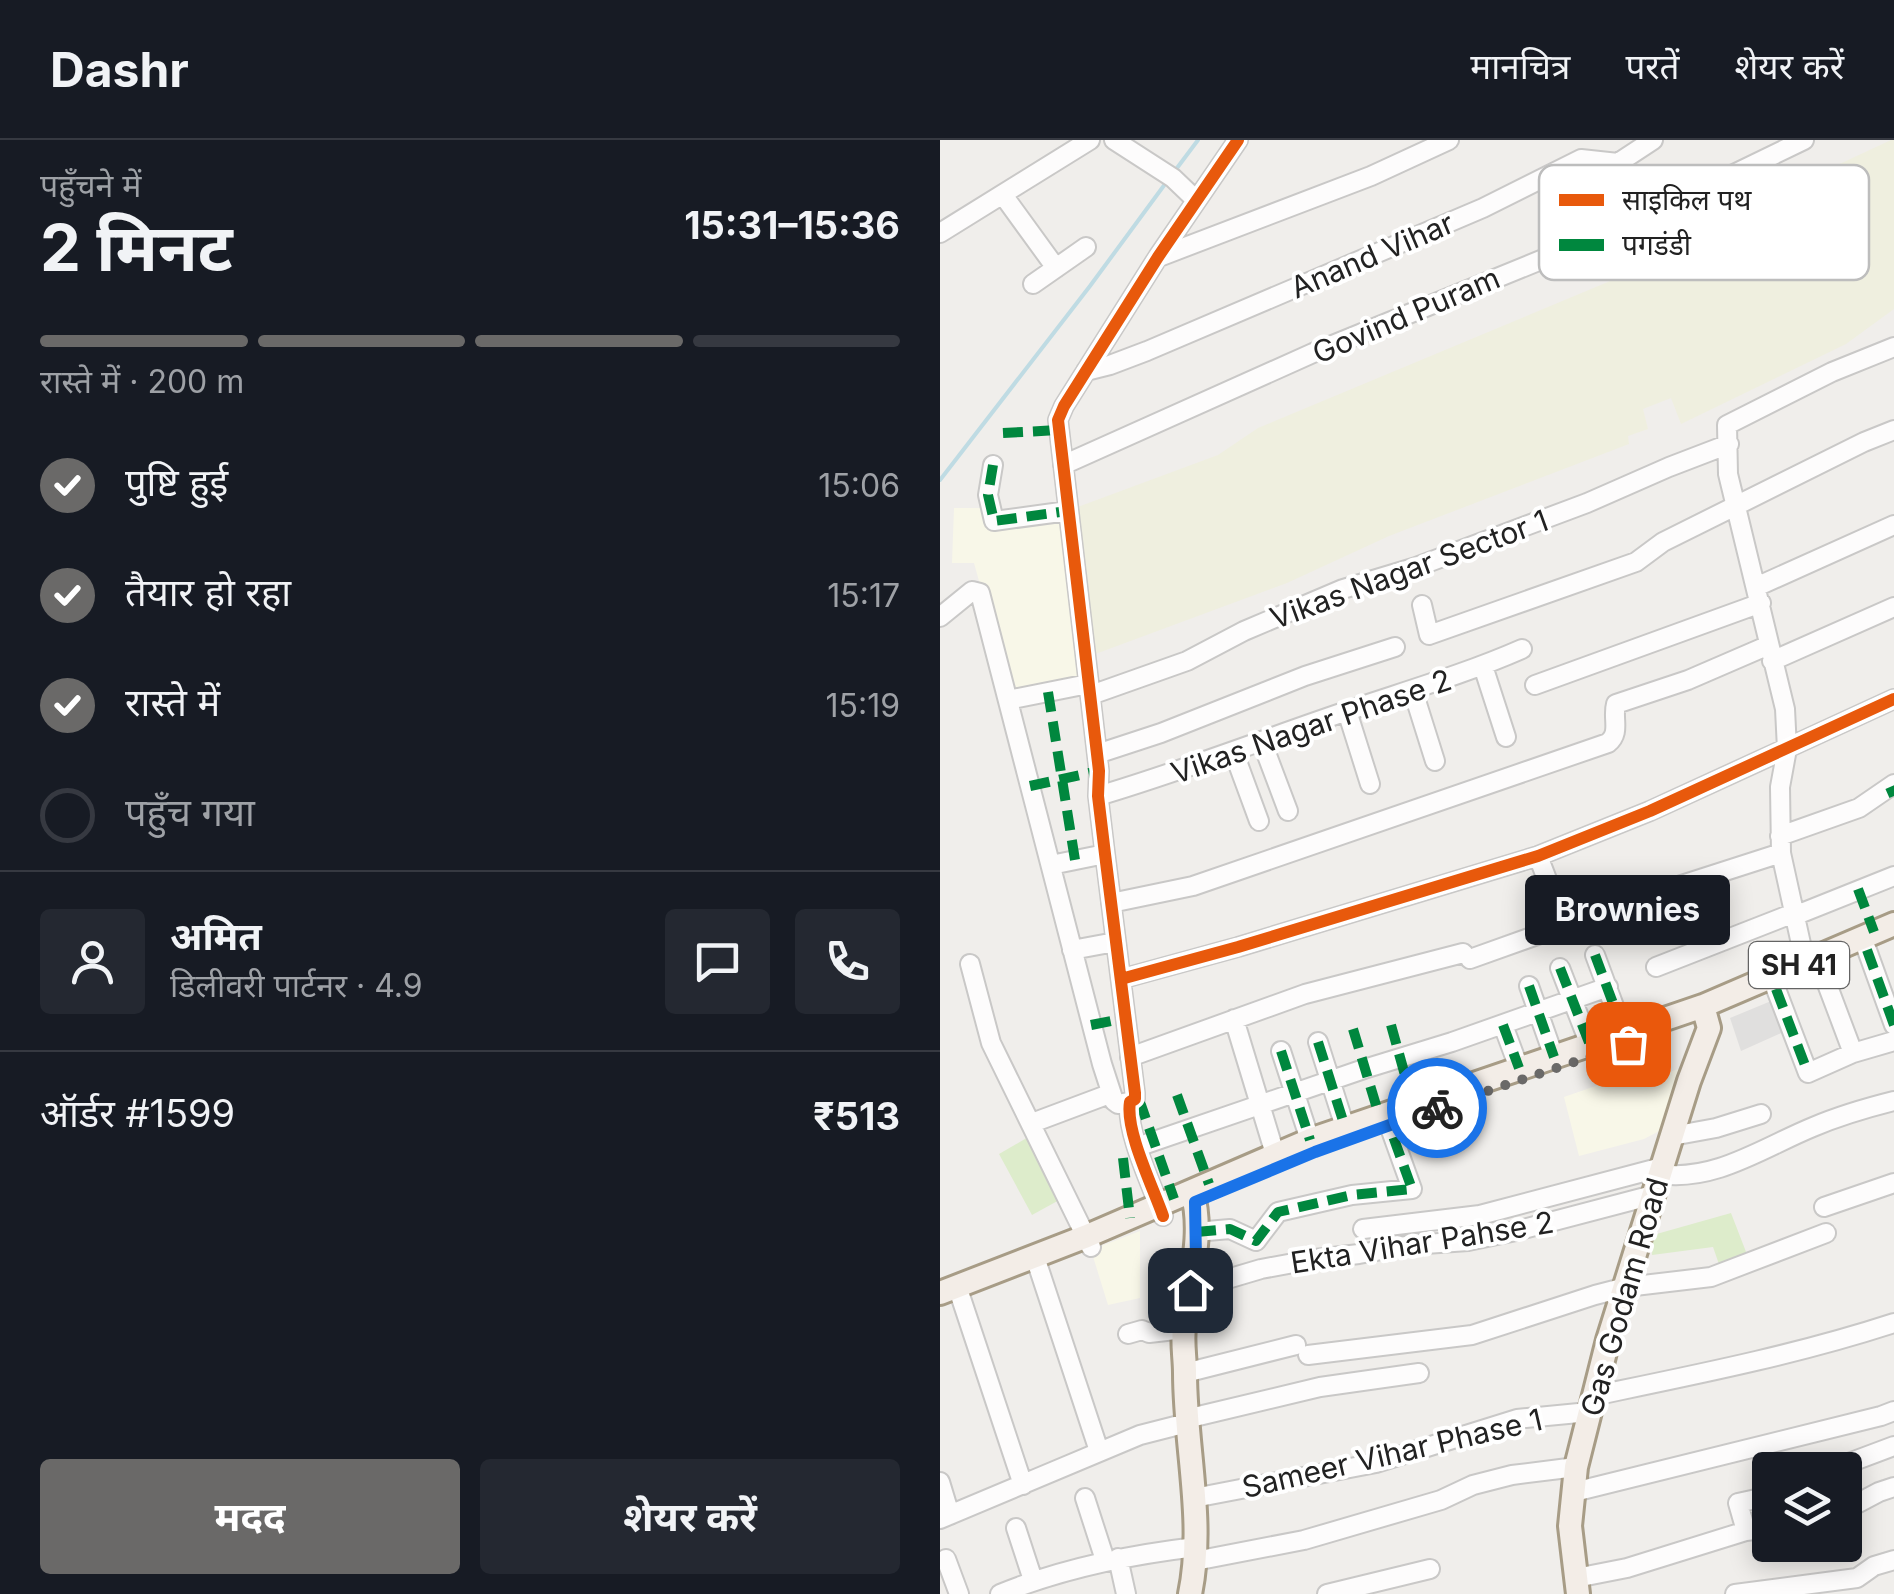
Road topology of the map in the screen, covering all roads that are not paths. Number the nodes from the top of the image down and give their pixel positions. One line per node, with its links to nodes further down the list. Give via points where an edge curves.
1 (1090, 140): 10 (street)
2 (1238, 140): 11 (street)
3 (1449, 140): 14 (street)
4 (1653, 140): 7 (street, Anand Vihar, via 1618,163 1581,159)
5 (1804, 140): 8 (street, Govind Puram)
6 (1125, 143): 11 (street)
7 (1569, 165)
8 (1752, 165)
9 (1539, 180): 19 (street, Anand Vihar, via 1302,286)
10 (1003, 194): 12 (street); 16 (street)
11 (1196, 200): 14 (street)
12 (940, 234)
13 (1086, 247): 16 (street)
14 (1158, 257): 19 (street)
15 (1539, 261): 23 (street, Govind Puram)
16 (1056, 268): 17 (street)
17 (1033, 284)
18 (1894, 347): 21 (street, via 1727,425)
19 (1086, 371): 23 (street, via 1058,420)
20 (1894, 430): 24 (street)
21 (1729, 444): 24 (street); 36 (street, Vikas Nagar Sector 1, via 1587,503 1343,589 1187,661)
22 (993, 466): 25 (street, via 988,494 994,522)
23 (1063, 466): 25 (street)
24 (1735, 507): 27 (street); 28 (street, via 1636,562 1429,635)
25 (1068, 511): 36 (street)
26 (1894, 525): 27 (street)
27 (1759, 595): 33 (street); 35 (street)
28 (1422, 606)
29 (1894, 607): 33 (street)
30 (940, 618): 39 (street, via 972,591 980,593)
31 (1395, 647): 45 (street)
32 (1522, 649): 34 (street, Vikas Nagar Phase 2)
33 (1771, 653): 43 (street); 57 (street, via 1616,704 1616,732 1608,743 1193,886)
34 (1483, 666): 37 (street, Vikas Nagar Phase 2); 41 (street)
35 (1535, 685)
36 (1090, 690): 39 (street, Vikas Nagar Sector 1); 45 (street)
37 (1413, 690): 40 (street, Vikas Nagar Phase 2); 46 (street)
38 (1894, 699): 43 (street)
39 (1008, 700): 55 (street)
40 (1347, 711): 42 (street, Vikas Nagar Phase 2); 47 (street)
41 (1506, 736)
42 (1262, 742): 44 (street, Vikas Nagar Phase 2); 50 (street)
43 (1787, 749): 52 (street); 54 (street)
44 (1234, 753): 49 (street, Vikas Nagar Phase 2); 51 (street)
45 (1097, 754): 49 (street)
46 (1435, 761)
47 (1370, 784)
48 (1894, 784): 52 (street)
49 (1098, 796): 53 (street)
50 (1288, 811)
51 (1259, 820)
52 (1780, 844): 58 (street); 60 (street)
53 (1105, 854): 55 (street); 57 (street)
54 (1538, 856): 60 (street); 70 (street)
55 (1050, 865): 63 (street)
56 (1894, 876): 58 (street)
57 (1111, 903): 62 (street)
58 (1794, 914): 68 (street); 69 (street)
59 (1894, 924): 69 (main road, SH 41)
60 (1565, 926): 77 (street)
61 (1894, 940): 64 (main road, SH 41)
62 (1116, 942): 63 (street); 70 (street)
63 (1072, 950): 93 (street, via 1114,1101)
64 (1867, 950): 69 (main road, SH 41); 79 (street)
65 (1595, 955): 72 (street)
66 (970, 964): 96 (street, via 991,1043)
67 (1560, 968): 74 (street)
68 (1656, 968)
69 (1812, 968): 73 (main road, SH 41); 75 (main road, SH 41); 85 (street)
70 (1121, 979): 87 (street)
71 (1528, 986): 76 (street)
72 (1608, 987): 74 (street); 80 (street)
73 (1776, 988): 75 (main road, SH 41); 85 (street, via 1808,1073)
74 (1572, 1000): 76 (street); 83 (street)
75 (1705, 1011): 80 (main road, SH 41); 99 (main road, Gas Godam Road, via 1709,1028)
76 (1538, 1013): 78 (street); 86 (street)
77 (1234, 1018): 87 (street); 94 (street)
78 (1503, 1025): 88 (street); 89 (street)
79 (1894, 1025)
80 (1626, 1038): 83 (main road, SH 41); 88 (main road, SH 41)
81 (1894, 1041): 85 (street)
82 (1318, 1042): 89 (street)
83 (1590, 1044): 86 (main road, SH 41)
84 (1281, 1052): 90 (street)
85 (1853, 1053)
86 (1554, 1056): 88 (main road, SH 41)
87 (1130, 1057): 93 (street)
88 (1509, 1075): 97 (main road, SH 41); 98 (main road, SH 41)
89 (1330, 1081): 90 (street); 98 (street)
90 (1295, 1094): 94 (street); 100 (street)
91 (1104, 1096): 96 (street)
92 (1894, 1100): 103 (street, via 1809,1128 1744,1160)
93 (1130, 1102): 101 (street)
94 (1260, 1106): 101 (street); 102 (street)
95 (1761, 1114): 99 (street)
96 (1032, 1123): 111 (street)
97 (1389, 1125): 105 (main road, SH 41); 109 (street, via 1412,1189 1278,1212 1256,1241 1230,1229)
98 (1346, 1128): 100 (main road, SH 41)
99 (1672, 1136): 103 (main road, Gas Godam Road)
100 (1310, 1140): 102 (main road, SH 41)
101 (1138, 1147): 107 (street)
102 (1275, 1154): 105 (main road, SH 41)
103 (1658, 1179): 108 (street, via 1480,1215); 113 (main road, Gas Godam Road); 114 (street, Ekta Vihar Pahse 2, via 1516,1231 1315,1258)
104 (1894, 1183): 106 (street)
105 (1194, 1197): 107 (main road, SH 41); 109 (main road)
106 (1824, 1207)
107 (1162, 1211): 111 (main road, SH 41)
108 (1363, 1229)
109 (1196, 1232): 114 (main road)
110 (1826, 1233): 113 (street, via 1711,1277)
111 (1089, 1241): 112 (main road, SH 41)
112 (1037, 1262): 115 (main road, SH 41); 126 (street)
113 (1626, 1287): 121 (street, via 1472,1335 1302,1350); 122 (main road, Gas Godam Road)
114 (1190, 1290): 118 (main road)
115 (953, 1293): 116 (main road, SH 41); 130 (street)
116 (940, 1308)
117 (1894, 1323): 122 (street, Sameer Vihar Phase 1)
118 (1184, 1329): 119 (street); 121 (main road)
119 (1128, 1334)
120 (1419, 1373): 124 (street, via 1320,1387)
121 (1185, 1374): 124 (main road)
122 (1591, 1404): 128 (main road, Gas Godam Road); 134 (street, Sameer Vihar Phase 1, via 1376,1463)
123 (1894, 1411): 132 (street)
124 (1186, 1421): 126 (street); 134 (main road)
125 (1894, 1446): 127 (street)
126 (1099, 1451): 130 (street)
127 (1862, 1458)
128 (1576, 1468): 132 (main road, Gas Godam Road); 141 (street, via 1473,1485 1304,1540)
129 (940, 1482): 137 (street)
130 (1024, 1485): 137 (street)
131 (1894, 1487): 136 (street)
132 (1574, 1492): 147 (main road, Gas Godam Road, via 1570,1526)
133 (1086, 1498): 143 (street)
134 (1194, 1498): 141 (main road)
135 (1752, 1500): 140 (street, via 1738,1503)
136 (1862, 1501)
137 (945, 1517)
138 (1016, 1528): 146 (street)
139 (1752, 1530): 140 (street)
140 (1746, 1531): 147 (street)
141 (1196, 1554): 143 (street); 151 (main road)
142 (946, 1559): 148 (street)
143 (1111, 1559): 146 (street); 150 (street)
144 (1894, 1560): 153 (street, via 1857,1578)
145 (1430, 1568): 152 (street)
146 (1044, 1584): 149 (street)
147 (1577, 1586)
148 (959, 1594)
149 (1000, 1594)
150 (1126, 1594)
151 (1190, 1594)
152 (1327, 1594)
153 (1735, 1594)

